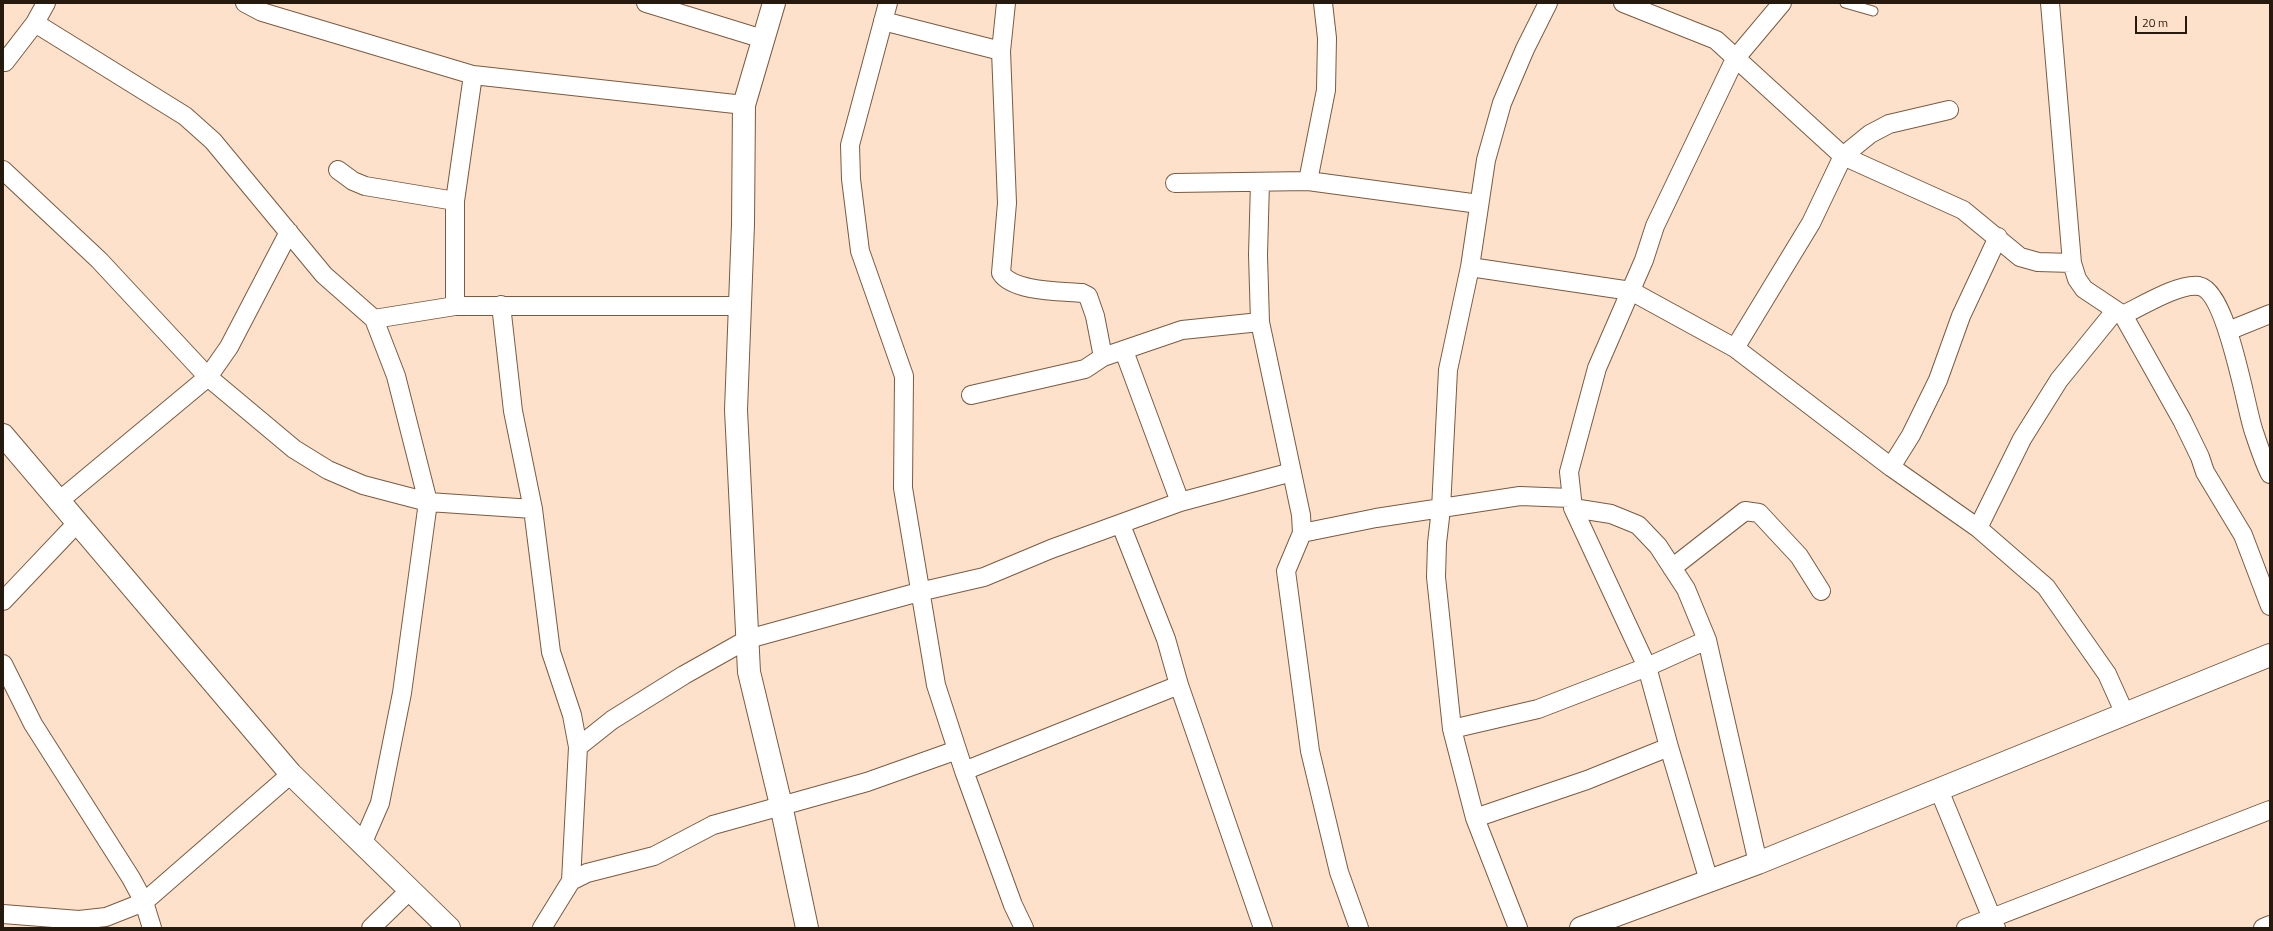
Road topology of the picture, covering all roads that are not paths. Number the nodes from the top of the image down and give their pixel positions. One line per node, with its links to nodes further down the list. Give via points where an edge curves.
1 (46, 3): 15 (street)
2 (245, 3): 20 (street, via 262,12)
3 (646, 3): 16 (street)
4 (774, 3): 16 (street)
5 (888, 3): 14 (street)
6 (1006, 3): 17 (street)
7 (1323, 3): 26 (street, via 1327,38 1326,90)
8 (1548, 3): 30 (street, via 1502,103 1486,160)
9 (1623, 3): 18 (street, via 1716,40)
10 (1782, 3): 18 (street)
11 (1845, 3): 13 (lane)
12 (2050, 3): 33 (street)
13 (1873, 11)
14 (883, 21): 17 (street); 65 (street, via 850,145 851,179 860,251 904,376 903,488)
15 (35, 23): 19 (street); 31 (street, via 185,116 212,140)
16 (763, 40): 21 (street)
17 (1001, 52): 46 (street, via 1007,203 1001,273 1010,282 1024,287 1082,293 1088,296 1095,316)
18 (1735, 59): 23 (street); 35 (street, via 1655,226)
19 (5, 62)
20 (473, 75): 21 (street); 29 (street)
21 (744, 105): 38 (street)
22 (1949, 110): 23 (street, via 1889,124 1870,134)
23 (1843, 156): 32 (street, via 1963,210); 44 (street, via 1811,224)
24 (3, 170): 47 (street, via 98,260)
25 (338, 170): 29 (street, via 365,186)
26 (1308, 181): 28 (street); 30 (street)
27 (1174, 182): 28 (street)
28 (1260, 182): 42 (street)
29 (455, 201): 37 (street)
30 (1479, 204): 34 (street)
31 (289, 232): 41 (street, via 324,275); 47 (street, via 229,347)
32 (1998, 238): 33 (street, via 2020,257 2038,262); 50 (street, via 1960,316 1938,380 1911,435)
33 (2072, 263): 39 (street, via 2077,279 2084,289)
34 (1470, 267): 35 (street); 58 (street, via 1448,370)
35 (1631, 291): 44 (street); 56 (street, via 1597,368 1569,472)
36 (501, 305): 37 (street); 38 (street); 57 (street, via 513,410)
37 (455, 306): 41 (street)
38 (741, 306): 68 (street, via 736,410)
39 (2119, 313): 43 (street, via 2182,288 2201,286 2208,291); 61 (street, via 2059,380 2022,438); 67 (street, via 2182,420 2205,472 2243,535)
40 (2270, 314): 43 (street)
41 (374, 319): 54 (street, via 396,376)
42 (1260, 322): 45 (street, via 1182,330); 51 (street)
43 (2228, 331): 52 (street, via 2253,428)
44 (1735, 348): 50 (street)
45 (1124, 351): 46 (street); 55 (street)
46 (1103, 357): 48 (street, via 1085,369)
47 (208, 376): 53 (street); 54 (street, via 294,449 328,470 363,485)
48 (972, 395)
49 (3, 435): 53 (street)
50 (1891, 467): 61 (street)
51 (1292, 472): 55 (street); 62 (street)
52 (2270, 474)
53 (59, 501): 59 (street)
54 (428, 502): 57 (street); 85 (street, via 402,693 380,803)
55 (1180, 502): 60 (street)
56 (1572, 503): 58 (street, via 1520,496); 63 (street, via 1611,514 1638,526 1658,546); 72 (street)
57 (533, 509): 77 (street, via 551,652 572,715)
58 (1441, 509): 62 (street, via 1376,518); 75 (street, via 1436,577)
59 (78, 522): 66 (street); 80 (street)
60 (1121, 525): 65 (street, via 1051,549 984,578); 73 (street, via 1166,639)
61 (1978, 528): 74 (street, via 2046,588 2107,674)
62 (1302, 533): 101 (street, via 1286,571 1310,751 1339,872)
63 (1672, 568): 64 (street, via 1745,512 1759,513 1799,556); 69 (street, via 1686,590)
64 (1821, 591)
65 (919, 592): 68 (street); 78 (street, via 936,685)
66 (3, 601)
67 (2270, 606)
68 (748, 639): 77 (street, via 612,720); 82 (street, via 749,672)
69 (1707, 640): 72 (street); 86 (street)
70 (2270, 655): 74 (street)
71 (3, 664): 90 (street, via 33,724)
72 (1647, 667): 75 (street, via 1538,708); 76 (street)
73 (1179, 684): 79 (street); 100 (street)
74 (2125, 714): 81 (street)
75 (1452, 729): 84 (street)
76 (1669, 747): 84 (street, via 1587,780); 88 (street)
77 (578, 748): 87 (street)
78 (957, 750): 79 (street); 82 (street, via 867,782)
79 (964, 771): 99 (street, via 1013,905)
80 (291, 774): 85 (street); 90 (street)
81 (1939, 790): 86 (street); 92 (street)
82 (781, 805): 87 (street, via 713,825 654,856 587,873); 98 (street)
83 (2270, 810): 92 (street)
84 (1475, 818): 102 (street)
85 (363, 842): 89 (street)
86 (1758, 863): 88 (street)
87 (571, 881): 97 (street)
88 (1709, 881): 103 (street)
89 (409, 890): 95 (street); 96 (street)
90 (144, 902): 91 (street, via 106,917 79,920); 94 (street)
91 (3, 914)
92 (1995, 923): 104 (street)
93 (2270, 925): 105 (street)
94 (152, 928)
95 (371, 928)
96 (449, 928)
97 (542, 928)
98 (807, 928)
99 (1024, 928)
100 (1263, 928)
101 (1359, 928)
102 (1518, 928)
103 (1581, 928)
104 (1966, 928)
105 (2263, 928)

